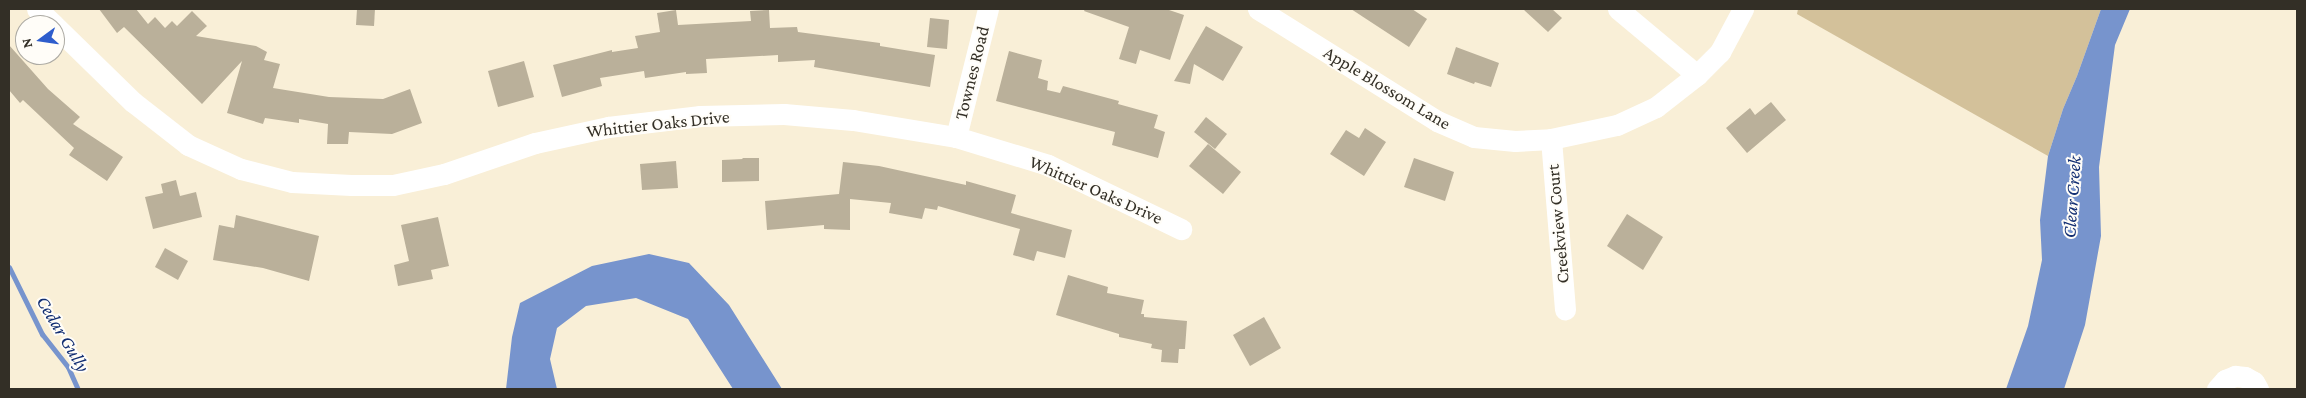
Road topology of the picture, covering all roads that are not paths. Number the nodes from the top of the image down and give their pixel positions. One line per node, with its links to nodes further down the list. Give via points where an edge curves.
1 (988, 9): 7 (street, Townes Road)
2 (1258, 9): 8 (street, Apple Blossom Lane, via 1437,121 1474,136 1515,141)
3 (1618, 9): 6 (street)
4 (1743, 9): 6 (street, Apple Blossom Lane, via 1720,52)
5 (65, 37): 7 (street, Whittier Oaks Drive, via 133,102 188,145 241,169 292,182 393,185 444,174 535,143 608,127 700,116 784,114 853,120)
6 (1697, 75): 8 (street, Apple Blossom Lane, via 1656,107 1617,125)
7 (956, 137): 9 (street, Whittier Oaks Drive, via 1048,165)
8 (1551, 139): 10 (street, Creekview Court)
9 (1181, 229)
10 (1565, 310)
11 (2217, 389): 12 (street, via 2225,380 2235,376 2254,382)
12 (2258, 389)

